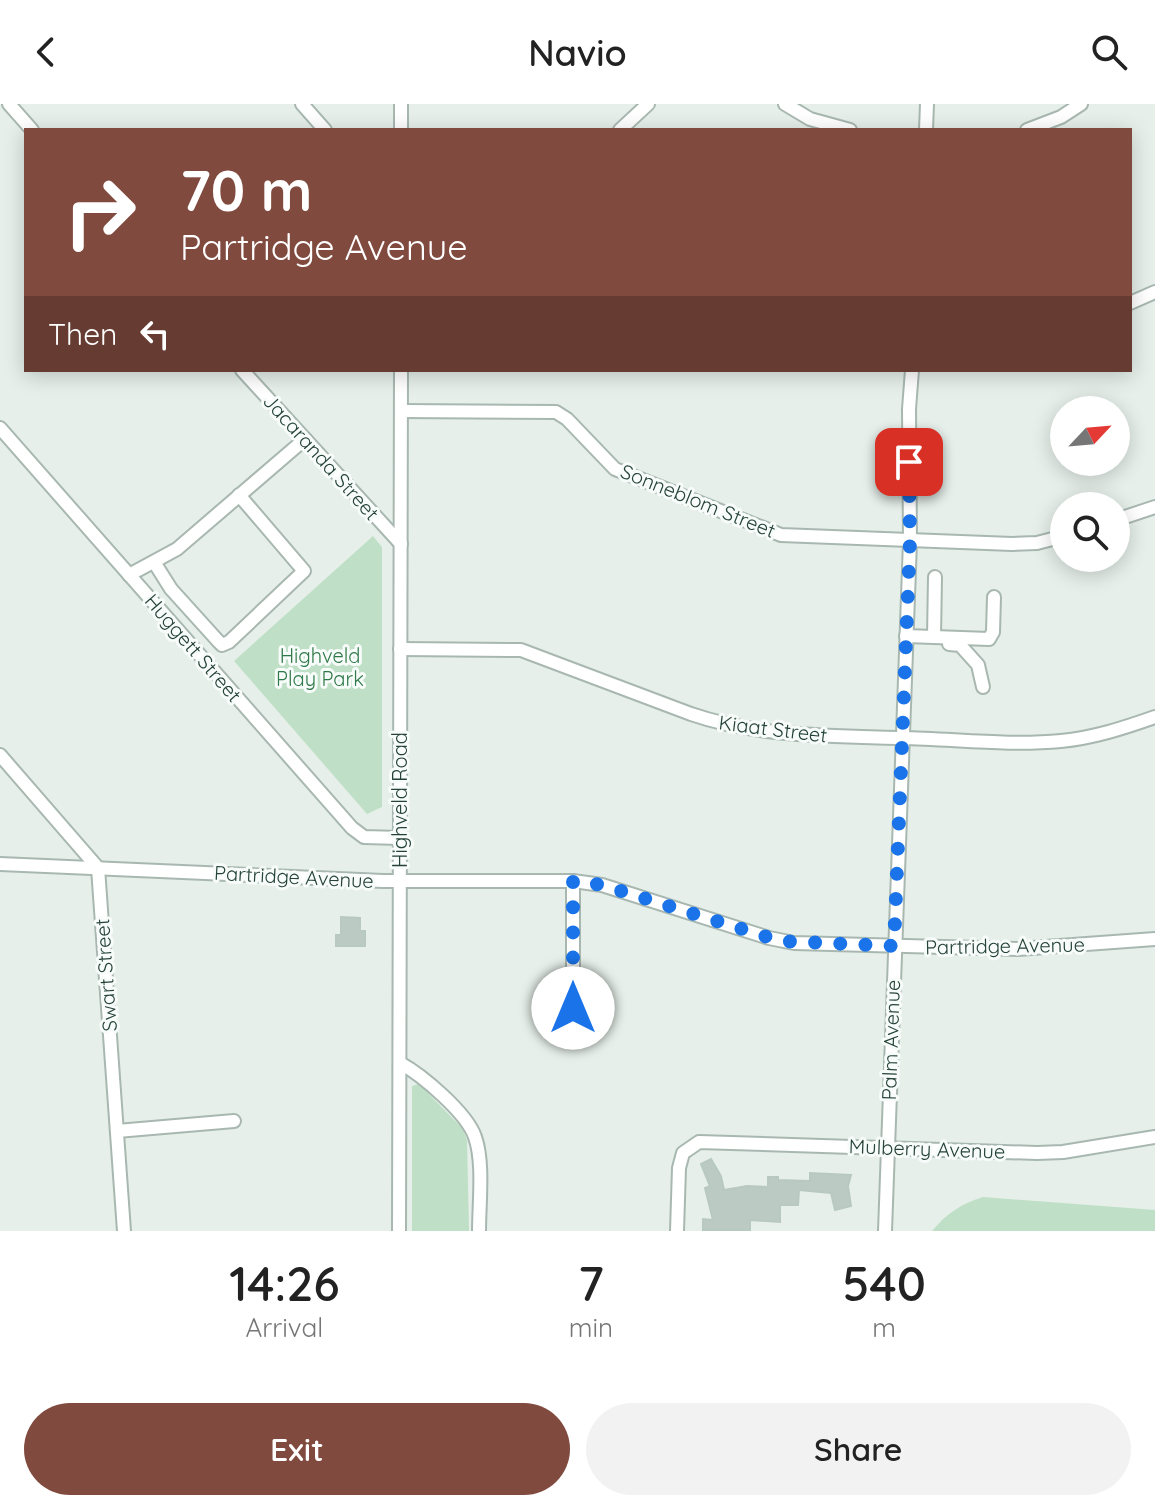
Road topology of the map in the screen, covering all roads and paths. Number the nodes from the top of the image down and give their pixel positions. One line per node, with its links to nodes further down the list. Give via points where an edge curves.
1 (9, 104): 8 (street)
2 (302, 104): 9 (street)
3 (401, 104): 10 (street)
4 (648, 104): 11 (street)
5 (785, 104): 12 (street, via 810,119)
6 (927, 104): 13 (street)
7 (1081, 104): 14 (street)
8 (30, 128)
9 (323, 128)
10 (401, 128)
11 (622, 128)
12 (843, 128)
13 (926, 128)
14 (1032, 128)
15 (1155, 292): 16 (street)
16 (1132, 302)
17 (244, 372): 22 (street, Jacaranda Street)
18 (401, 372): 20 (street, Highveld Road)
19 (912, 372): 27 (street, Palm Avenue)
20 (401, 411): 27 (street, Sonneblom Street, via 556,412 615,469 768,531 792,537); 28 (street, Highveld Road)
21 (0, 428): 30 (street, Huggett Street)
22 (305, 439): 23 (street); 28 (street, Jacaranda Street)
23 (239, 495): 29 (street, via 177,549); 29 (street, via 304,571 229,642 218,641)
24 (1155, 507): 25 (street)
25 (1130, 515)
26 (1050, 540): 27 (street, Sonneblom Street)
27 (910, 541): 34 (street, Palm Avenue)
28 (401, 544): 35 (street, Highveld Road)
29 (154, 562): 30 (street)
30 (129, 575): 40 (street, Huggett Street, via 352,828 364,837)
31 (935, 577): 33 (street)
32 (994, 597): 33 (street, via 989,639)
33 (934, 637): 34 (street)
34 (906, 640): 36 (street, via 960,645 978,665); 38 (street, Palm Avenue)
35 (400, 649): 38 (street, Kiaat Street, via 521,650 714,722 844,738); 40 (street, Highveld Road)
36 (983, 687)
37 (1155, 717): 38 (street, Kiaat Street, via 1060,741)
38 (903, 738): 46 (street, Palm Avenue)
39 (0, 755): 42 (street)
40 (400, 838): 43 (street, Highveld Road)
41 (0, 864): 42 (street, Partridge Avenue)
42 (98, 868): 43 (street, Partridge Avenue); 50 (street, Swart Street)
43 (400, 881): 44 (street, Partridge Avenue); 48 (street, Highveld Road)
44 (573, 881): 46 (street, Partridge Avenue, via 602,885 780,941); 47 (street)
45 (1155, 939): 46 (street, Partridge Avenue, via 1018,949)
46 (894, 946): 52 (street, Palm Avenue)
47 (573, 1008)
48 (400, 1063): 54 (street, Highveld Road); 55 (street, via 431,1084 473,1130)
49 (234, 1121): 50 (street)
50 (117, 1131): 53 (street, Swart Street)
51 (1155, 1137): 52 (street, Mulberry Avenue, via 1051,1153)
52 (888, 1147): 56 (street, Mulberry Avenue, via 699,1142 683,1153 679,1168); 57 (street, Palm Avenue)
53 (124, 1231)
54 (399, 1231)
55 (479, 1231)
56 (677, 1231)
57 (885, 1231)

